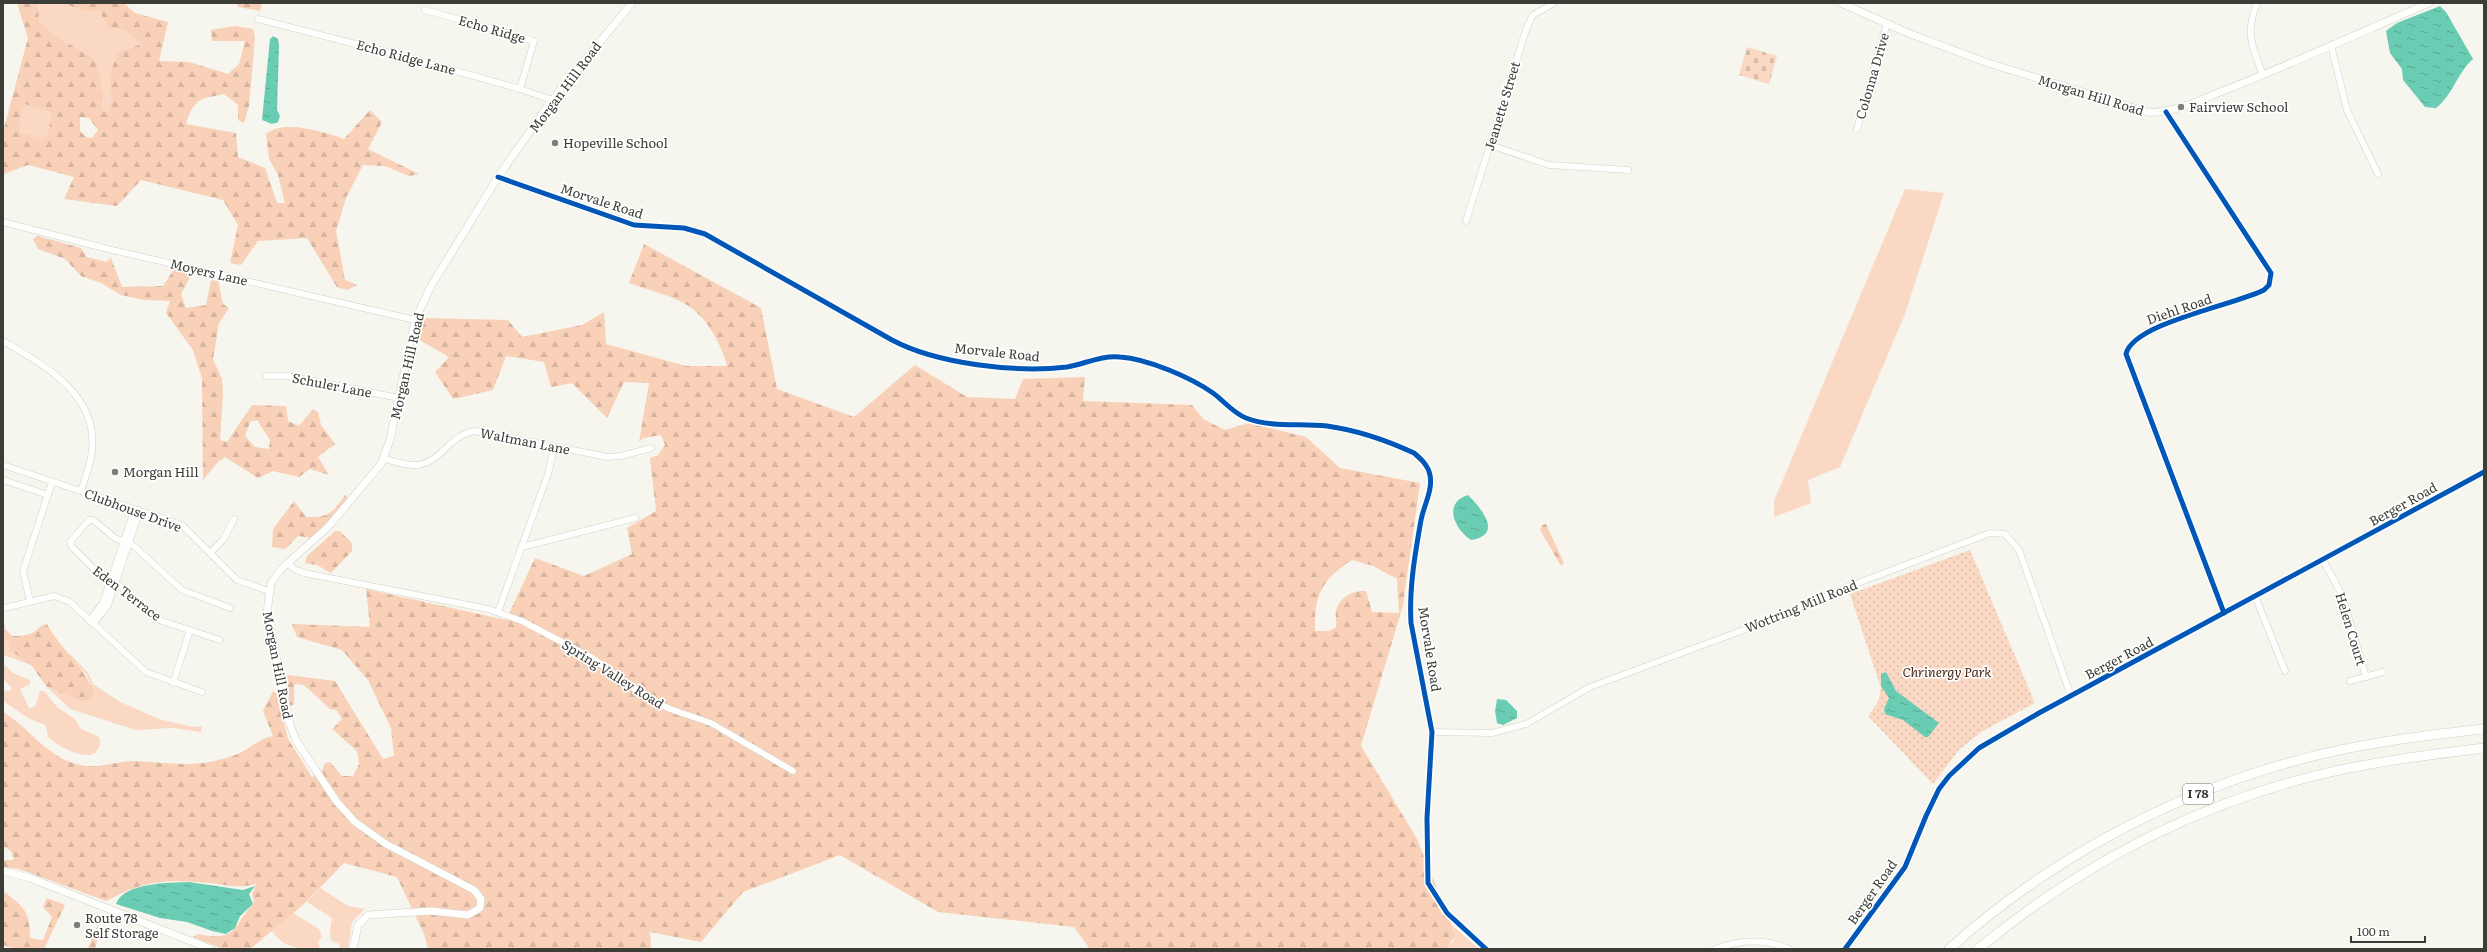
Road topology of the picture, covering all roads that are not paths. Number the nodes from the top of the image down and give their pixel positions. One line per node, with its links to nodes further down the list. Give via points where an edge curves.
1 (632, 3): 12 (main road, Morgan Hill Road)
2 (1554, 3): 15 (street, Jeanette Street, via 1533,15 1527,27)
3 (1841, 3): 8 (main road, Morgan Hill Road)
4 (2257, 3): 10 (street, via 2249,38)
5 (2429, 3): 9 (main road, Morgan Hill Road)
6 (425, 10): 11 (street, Echo Ridge, via 534,40)
7 (258, 19): 11 (street, Echo Ridge Lane, via 277,22)
8 (1887, 23): 13 (main road, Morgan Hill Road, via 1985,62 2147,112); 14 (street, Colonna Drive)
9 (2331, 45): 10 (main road, Morgan Hill Road); 17 (street, via 2347,110)
10 (2263, 75): 13 (main road, Morgan Hill Road)
11 (520, 89): 12 (street, Echo Ridge Lane)
12 (552, 100): 18 (main road, Morgan Hill Road)
13 (2166, 112): 49 (street, Diehl Road, via 2271,273 2268,286 2264,290 2151,329 2130,344 2126,354)
14 (1857, 129)
15 (1490, 145): 16 (street, via 1549,165); 19 (street, Jeanette Street)
16 (1628, 170)
17 (2378, 174)
18 (498, 177): 21 (main road, Morgan Hill Road, via 431,286); 61 (street, Morvale Road, via 634,225 684,228 705,234 892,340 920,353 972,363 1029,368 1067,367 1102,357 1124,357 1168,371 1202,386 1247,419 1338,428 1414,453 1424,461 1431,486 1414,556 1410,606 1411,624)
19 (1466, 221)
20 (3, 222): 21 (street, Moyers Lane)
21 (415, 320): 24 (main road, Morgan Hill Road)
22 (3, 341): 32 (street, via 66,383 83,405 89,418 93,449)
23 (266, 376): 24 (street, Schuler Lane, via 288,376)
24 (399, 398): 27 (main road, Morgan Hill Road)
25 (554, 447): 26 (street, Waltman Lane, via 611,458); 27 (street, Waltman Lane, via 475,431 458,437 438,455 424,463 412,465); 38 (street, via 549,470)
26 (652, 448)
27 (384, 459): 41 (main road, Morgan Hill Road, via 328,527)
28 (3, 465): 31 (street, Clubhouse Drive)
29 (2484, 472): 40 (street, Berger Road)
30 (3, 480): 33 (street)
31 (52, 482): 32 (street, Clubhouse Drive); 33 (street)
32 (81, 491): 34 (street, Clubhouse Drive)
33 (48, 495): 45 (street, via 23,571)
34 (138, 510): 37 (street, via 134,514); 39 (street, Clubhouse Drive, via 182,525)
35 (635, 518): 38 (street)
36 (234, 519): 39 (street, via 224,540)
37 (126, 542): 42 (street); 42 (street, Eden Terrace, via 93,520 89,520 70,542 102,577); 47 (street, via 182,590)
38 (522, 547): 48 (street)
39 (211, 552): 43 (street, Clubhouse Drive, via 241,582)
40 (2323, 560): 44 (street, Berger Road); 55 (street, Helen Court, via 2342,595)
41 (288, 563): 43 (main road, Morgan Hill Road, via 276,574); 48 (street, Spring Valley Road, via 304,573)
42 (113, 582): 50 (street); 51 (street, Eden Terrace, via 156,619)
43 (268, 591): 66 (main road, Morgan Hill Road, via 267,612 291,729 337,802 351,819 369,834 474,890 481,900 480,908 471,914 431,911 368,915 358,925)
44 (2255, 596): 49 (street, Berger Road); 53 (street)
45 (30, 601): 46 (street); 50 (street, via 61,597)
46 (4, 608)
47 (230, 608)
48 (498, 612): 63 (street, Spring Valley Road, via 528,623 588,655 649,699 711,723)
49 (2224, 613): 59 (street, Berger Road)
50 (92, 622): 57 (street, via 146,672)
51 (190, 630): 52 (street, Eden Terrace); 57 (street)
52 (220, 640)
53 (2285, 670)
54 (2383, 672): 55 (street, Helen Court)
55 (2366, 677): 56 (street, Helen Court)
56 (2350, 681)
57 (173, 683): 58 (street)
58 (202, 692)
59 (2071, 696): 61 (street, Wottring Mill Road, via 2019,550 2005,534 1990,533 1850,586 1765,622 1590,687 1526,724 1492,733); 70 (street, Berger Road, via 1979,748 1949,776 1939,789 1905,867)
60 (2484, 729): 71 (highway, I 78, via 2329,752 2264,770 2200,793 2144,818 2067,861 2013,897)
61 (1432, 732): 67 (street, Morvale Road, via 1427,818 1428,883 1447,913)
62 (2484, 748): 72 (highway, I 78, via 2349,768 2274,787 2223,804 2149,837 2088,870 2029,909)
63 (793, 771)
64 (3, 871): 65 (main road, via 30,878)
65 (211, 949)
66 (353, 949)
67 (1486, 949)
68 (1715, 949): 69 (street, via 1735,943 1765,942)
69 (1789, 949)
70 (1845, 949)
71 (1949, 949)
72 (1978, 949)

